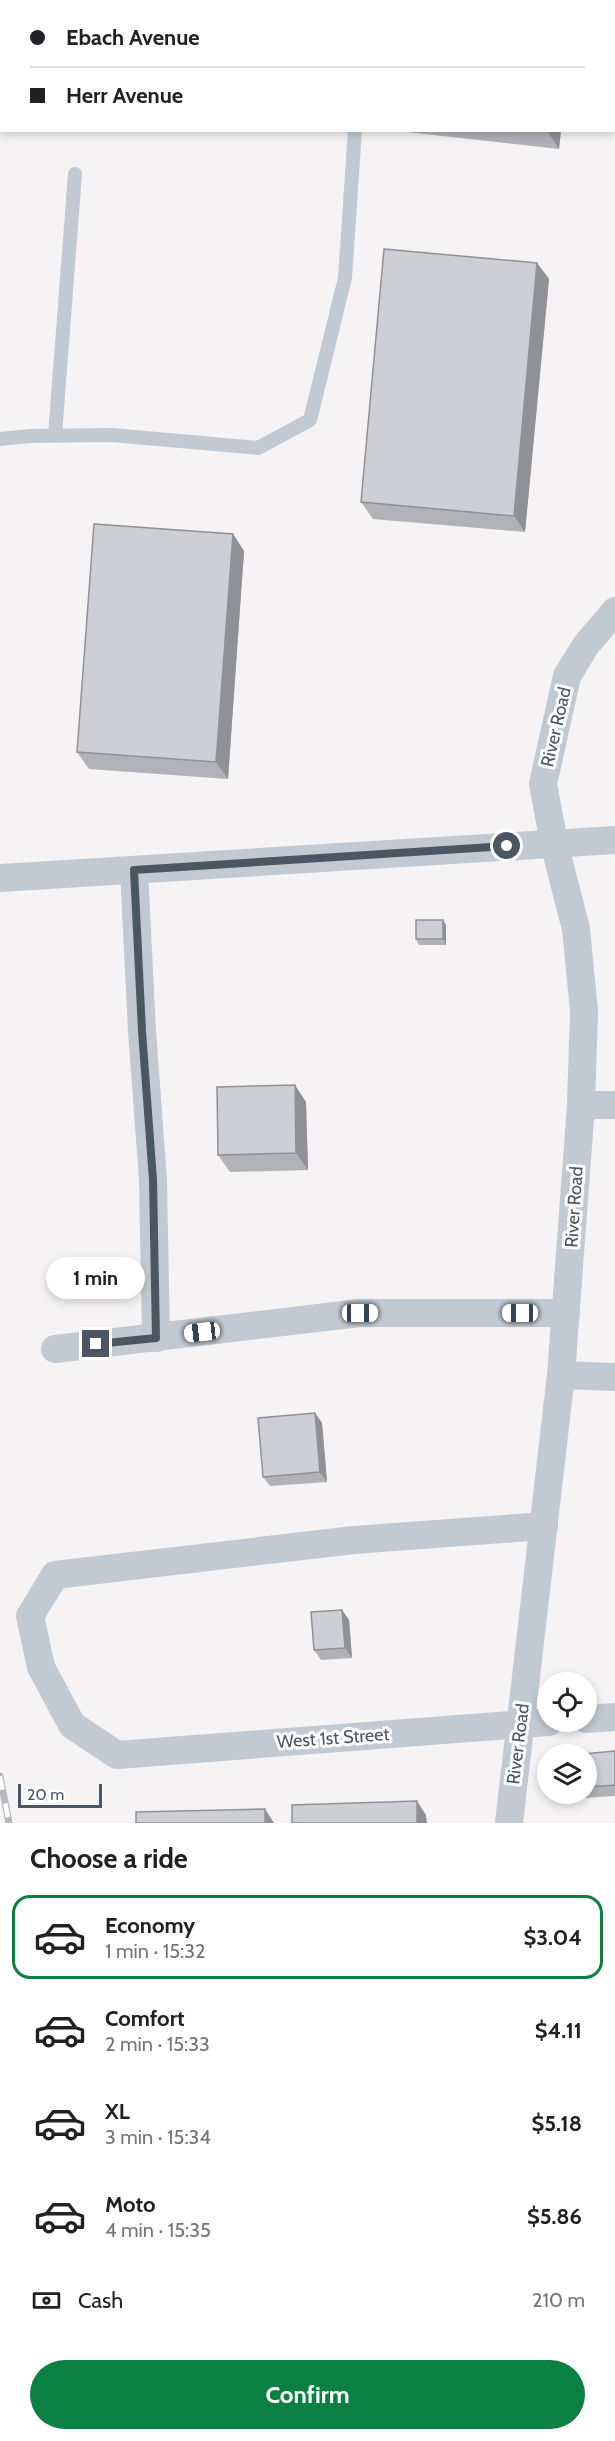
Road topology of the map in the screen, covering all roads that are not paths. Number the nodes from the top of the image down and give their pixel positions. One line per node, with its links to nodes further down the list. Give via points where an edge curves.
1 (354, 132): 3 (lane, via 345,278 310,420 258,448 111,435)
2 (75, 174): 3 (lane)
3 (55, 435): 4 (lane)
4 (0, 439)
5 (615, 611): 7 (street, River Road, via 586,645 567,676 543,784)
6 (615, 840): 7 (street)
7 (554, 843): 8 (street); 10 (street, River Road, via 576,929 581,968)
8 (134, 870): 9 (street); 13 (street, via 153,1180)
9 (0, 878)
10 (581, 1105): 11 (street); 12 (street, River Road)
11 (615, 1105)
12 (566, 1313): 13 (street, via 360,1313); 15 (street, River Road)
13 (156, 1338): 14 (street)
14 (55, 1349)
15 (561, 1375): 16 (street); 17 (street, River Road)
16 (615, 1377)
17 (544, 1526): 21 (street, River Road); 21 (street, West 1st Street, via 354,1540 55,1575 30,1616 41,1667 72,1725 117,1755)
18 (615, 1717): 19 (street)
19 (597, 1718)
20 (537, 1723): 21 (street, West 1st Street)
21 (521, 1724): 22 (street, River Road)
22 (509, 1823)

